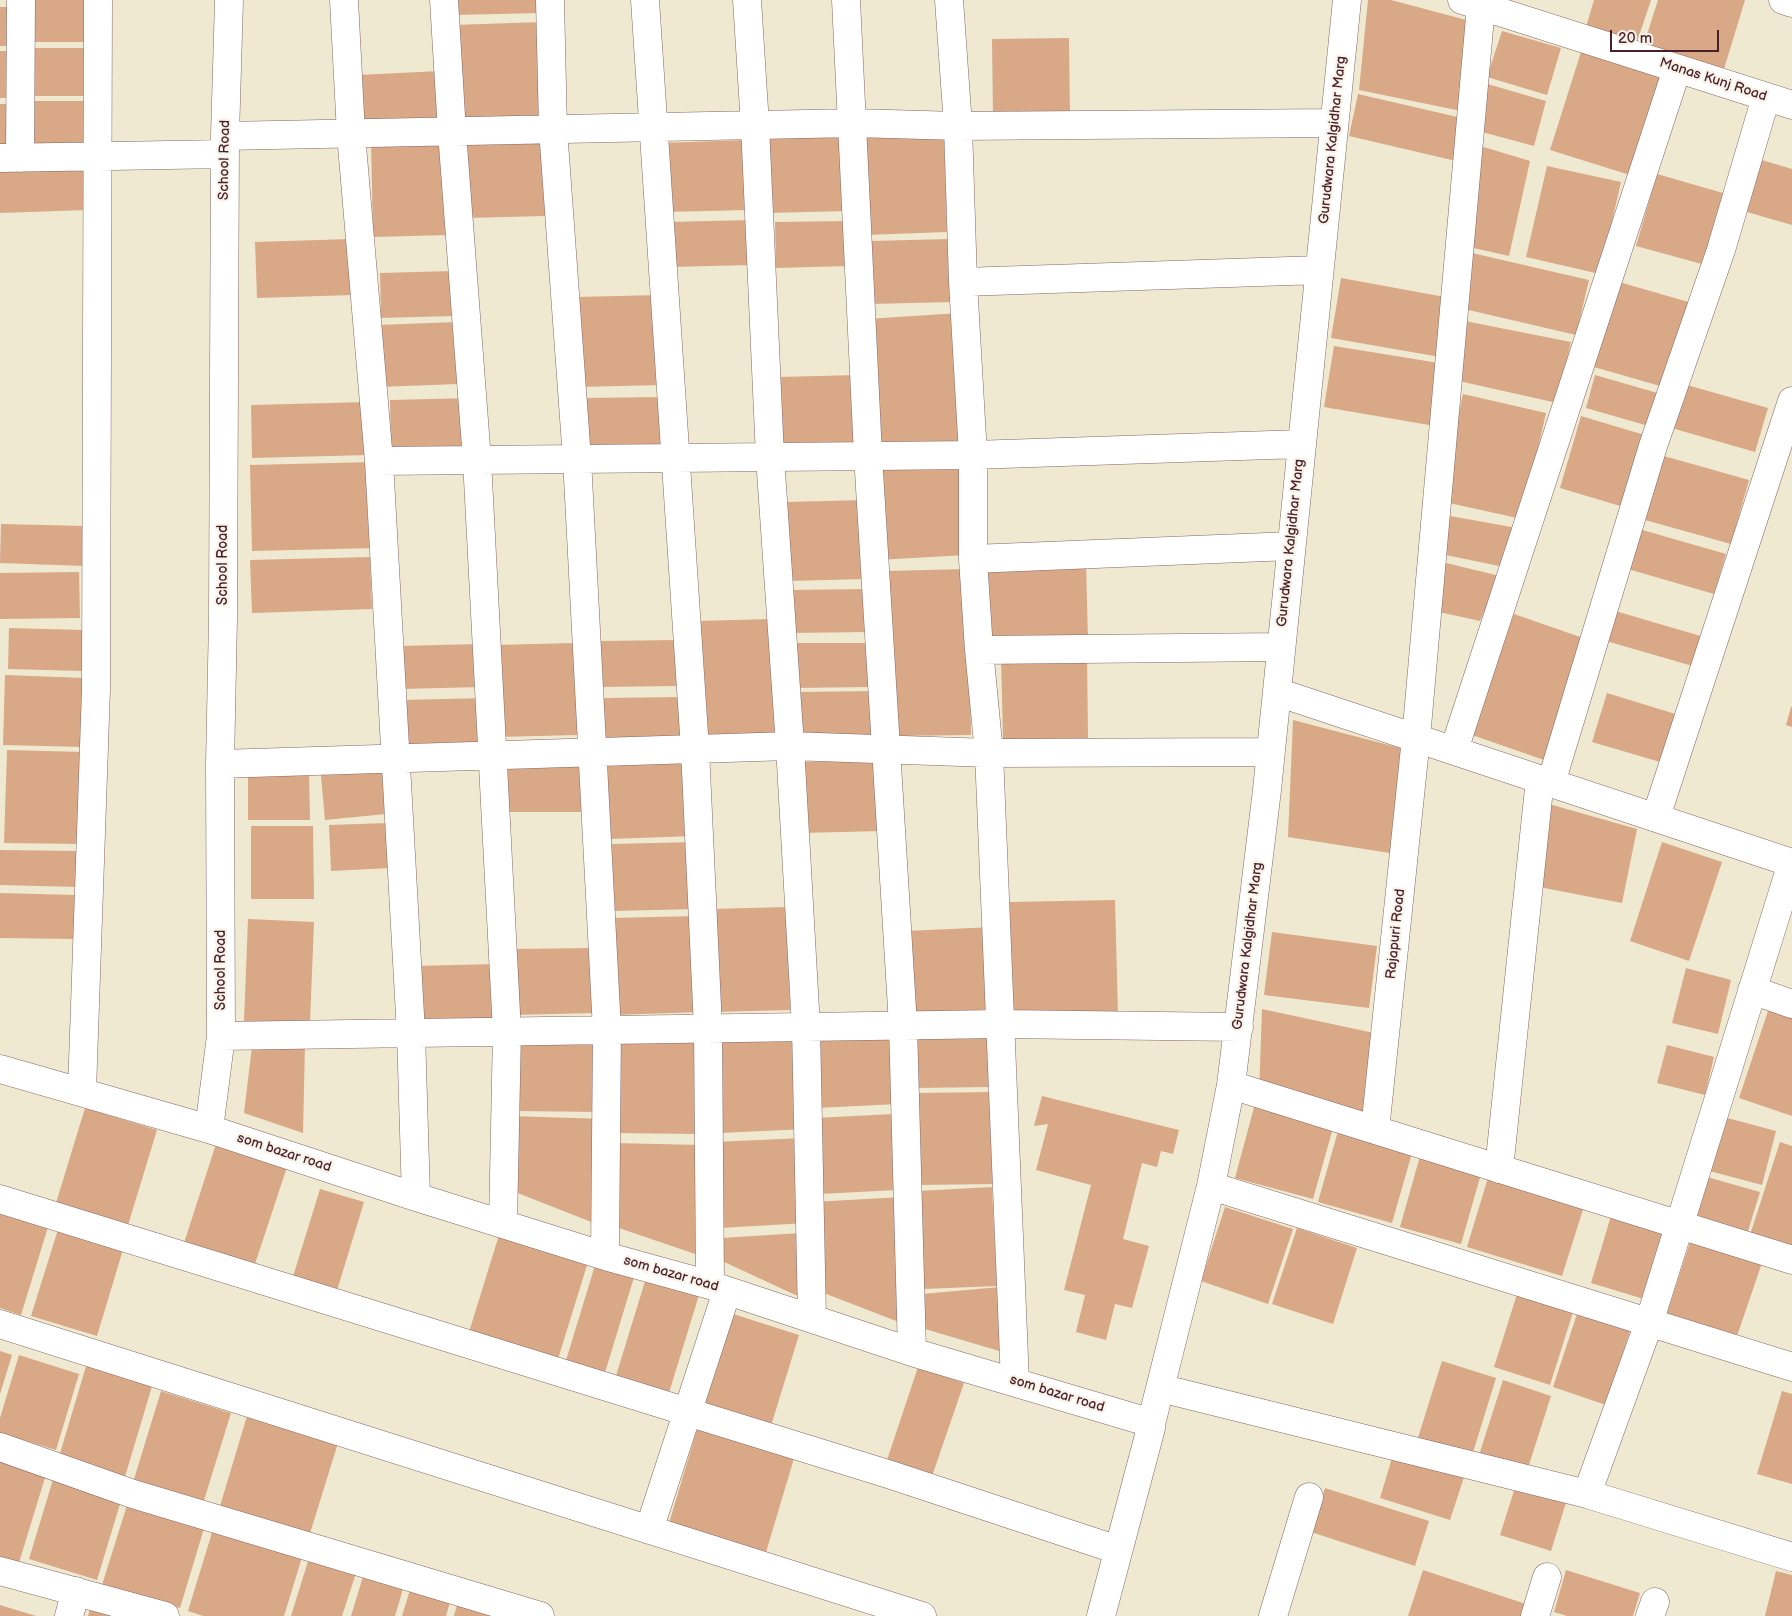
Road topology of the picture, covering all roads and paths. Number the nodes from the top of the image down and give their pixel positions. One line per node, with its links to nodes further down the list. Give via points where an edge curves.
1 (21, 0): 28 (street)
2 (98, 0): 27 (street)
3 (229, 0): 26 (street, School Road)
4 (344, 0): 25 (street)
5 (444, 0): 24 (street)
6 (550, 0): 23 (street)
7 (645, 0): 22 (street)
8 (747, 0): 20 (street)
9 (846, 0): 18 (street)
10 (949, 0): 21 (street)
11 (1347, 0): 19 (street, Gurudwara Kalgidhar Marg)
12 (1783, 0): 14 (street)
13 (1472, 3): 15 (street, Manas Kunj Road); 45 (street, Rajapuri Road)
14 (1792, 3)
15 (1677, 69): 16 (street, Manas Kunj Road); 49 (street)
16 (1766, 97): 17 (street, Manas Kunj Road); 56 (street, via 1721,250 1653,446)
17 (1792, 106)
18 (854, 123): 20 (street); 21 (street); 33 (street)
19 (1334, 123): 21 (street); 29 (street, Gurudwara Kalgidhar Marg)
20 (755, 125): 22 (street); 35 (street)
21 (958, 126): 30 (street)
22 (652, 127): 23 (street); 36 (street)
23 (553, 129): 24 (street); 37 (street)
24 (452, 132): 25 (street); 38 (street)
25 (351, 134): 26 (street); 39 (street)
26 (225, 145): 27 (street); 55 (street, School Road)
27 (98, 157): 28 (street); 72 (street, via 96,690)
28 (10, 158)
29 (1319, 270): 30 (street); 32 (street, Gurudwara Kalgidhar Marg)
30 (963, 282): 34 (street)
31 (1792, 401): 57 (street)
32 (1301, 444): 34 (street); 40 (street, Gurudwara Kalgidhar Marg)
33 (868, 455): 34 (street); 35 (street); 47 (street)
34 (973, 455): 41 (street)
35 (770, 457): 36 (street); 46 (street)
36 (674, 458): 37 (street); 48 (street)
37 (577, 459): 38 (street); 51 (street)
38 (477, 460): 39 (street); 53 (street)
39 (379, 461): 54 (street)
40 (1291, 546): 41 (street); 42 (street, Gurudwara Kalgidhar Marg)
41 (974, 559): 43 (street)
42 (1281, 647): 43 (street); 44 (street, Gurudwara Kalgidhar Marg)
43 (979, 650): 52 (street)
44 (1276, 692): 45 (street); 50 (street, Gurudwara Kalgidhar Marg)
45 (1416, 738): 49 (street); 74 (street, Rajapuri Road)
46 (790, 746): 47 (street); 48 (street); 63 (street)
47 (886, 748): 52 (street); 62 (street)
48 (694, 749): 51 (street); 65 (street)
49 (1454, 750): 56 (street)
50 (1270, 752): 52 (street); 64 (street, Gurudwara Kalgidhar Marg)
51 (591, 753): 53 (street); 66 (street)
52 (989, 753): 61 (street)
53 (494, 755): 54 (street); 67 (street)
54 (395, 758): 55 (street); 68 (street)
55 (220, 764): 69 (street, School Road)
56 (1546, 781): 57 (street); 75 (street)
57 (1656, 817): 58 (street)
58 (1792, 863): 59 (street)
59 (1752, 990): 60 (street); 80 (street)
60 (1792, 1004)
61 (1000, 1024): 62 (street); 64 (street); 89 (street)
62 (904, 1025): 63 (street); 87 (street)
63 (806, 1027): 65 (street); 84 (street)
64 (1239, 1027): 71 (street, Gurudwara Kalgidhar Marg)
65 (708, 1028): 66 (street); 83 (street)
66 (607, 1030): 67 (street); 81 (street)
67 (507, 1032): 68 (street); 79 (street)
68 (412, 1034): 69 (street); 77 (street)
69 (221, 1036): 73 (street, School Road)
70 (0, 1068): 72 (street, som bazar road)
71 (1231, 1085): 74 (street); 76 (street, Gurudwara Kalgidhar Marg)
72 (82, 1091): 73 (street, som bazar road)
73 (209, 1129): 77 (street, som bazar road)
74 (1375, 1130): 75 (street)
75 (1499, 1169): 80 (street)
76 (1211, 1186): 85 (street); 90 (street, Gurudwara Kalgidhar Marg)
77 (416, 1197): 79 (street, som bazar road)
78 (0, 1199): 91 (street)
79 (503, 1224): 81 (street, som bazar road)
80 (1679, 1225): 82 (street); 85 (street)
81 (605, 1256): 83 (street, som bazar road)
82 (1792, 1260)
83 (718, 1288): 84 (street, som bazar road); 91 (street)
84 (812, 1318): 87 (street, som bazar road)
85 (1649, 1323): 88 (street); 94 (street)
86 (0, 1324): 96 (street)
87 (912, 1352): 89 (street, som bazar road)
88 (1792, 1367)
89 (1015, 1382): 92 (street, som bazar road)
90 (1160, 1388): 92 (street, Gurudwara Kalgidhar Marg); 94 (street)
91 (688, 1412): 96 (street); 97 (street)
92 (1151, 1424): 97 (street)
93 (0, 1447): 103 (street, via 133,1494)
94 (1587, 1494): 98 (street)
95 (1310, 1497): 106 (street)
96 (649, 1530): 104 (street)
97 (1118, 1550): 105 (street)
98 (1792, 1557)
99 (0, 1571): 101 (street)
100 (1547, 1577): 107 (street)
101 (72, 1604): 102 (street)
102 (165, 1616)
103 (540, 1616)
104 (922, 1616)
105 (1101, 1616)
106 (1273, 1616)
107 (1535, 1616)

